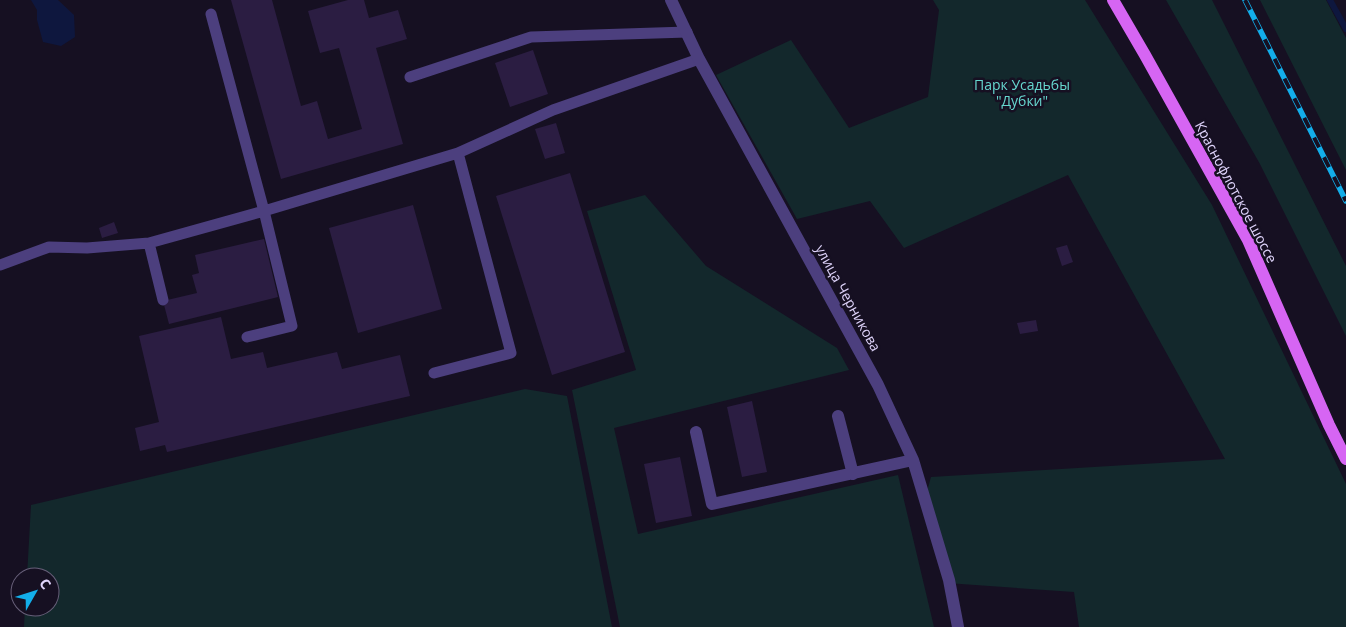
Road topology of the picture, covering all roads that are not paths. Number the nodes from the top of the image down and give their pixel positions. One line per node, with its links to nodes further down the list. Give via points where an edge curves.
1 (671, 0): 4 (street, улица Черникова)
2 (1113, 0): 16 (main road, Краснофлотское шоссе, via 1248,240)
3 (211, 14): 8 (lane)
4 (687, 32): 5 (street, улица Черникова); 6 (lane, via 531,37)
5 (700, 59): 7 (lane, via 553,110); 17 (street, улица Черникова, via 878,386)
6 (410, 77)
7 (458, 153): 8 (lane); 13 (lane, via 511,353)
8 (264, 211): 9 (lane); 12 (lane, via 292,326)
9 (149, 243): 10 (lane, via 87,248 49,247); 11 (lane)
10 (0, 265)
11 (163, 300)
12 (247, 337)
13 (434, 373)
14 (838, 416): 18 (street)
15 (696, 432): 18 (street, via 712,504)
16 (1346, 459)
17 (913, 460): 18 (street); 19 (street, улица Черникова, via 949,580)
18 (853, 474)
19 (958, 627)

